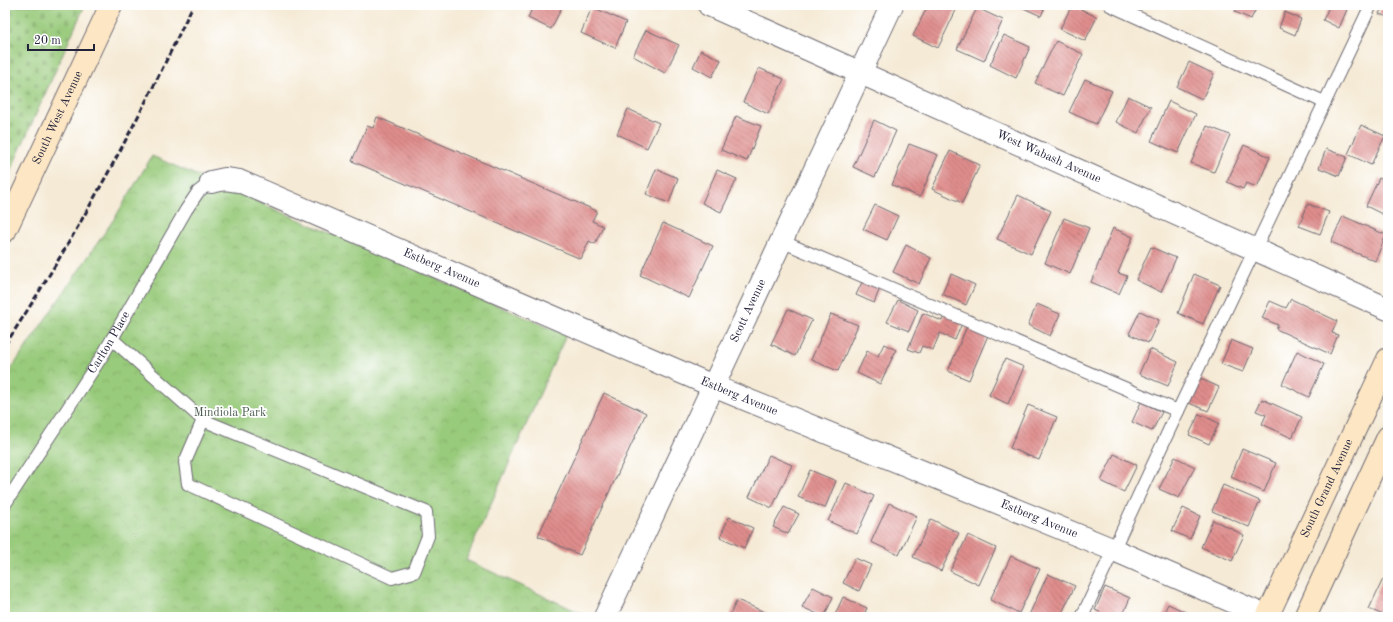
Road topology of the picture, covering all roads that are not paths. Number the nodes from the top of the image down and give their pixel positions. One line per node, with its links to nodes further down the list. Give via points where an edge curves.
1 (109, 5): 9 (street, South West Avenue)
2 (709, 5): 6 (street, West Wabash Avenue)
3 (892, 5): 6 (street, Scott Avenue)
4 (1110, 5): 7 (lane)
5 (1371, 5): 7 (lane)
6 (860, 73): 10 (street, Scott Avenue); 11 (street, West Wabash Avenue)
7 (1324, 102): 11 (lane)
8 (211, 182): 13 (lane, Carlton Place, via 198,192 190,204); 15 (street, Estberg Avenue, via 226,179 239,181)
9 (5, 231)
10 (781, 242): 15 (street, Scott Avenue); 16 (lane)
11 (1255, 248): 12 (street, West Wabash Avenue); 16 (lane)
12 (1388, 309)
13 (112, 339): 17 (lane); 19 (lane, Carlton Place)
14 (1388, 359): 23 (street, South Grand Avenue)
15 (713, 386): 20 (street, Estberg Avenue); 21 (street, Scott Avenue)
16 (1178, 411): 20 (lane)
17 (203, 420): 17 (lane, via 426,512 428,536 414,572 392,578 188,484 185,462)
18 (1388, 437): 24 (street)
19 (5, 504)
20 (1114, 550): 22 (lane); 23 (street, Estberg Avenue)
21 (605, 617)
22 (1082, 617)
23 (1267, 617)
24 (1305, 617)

